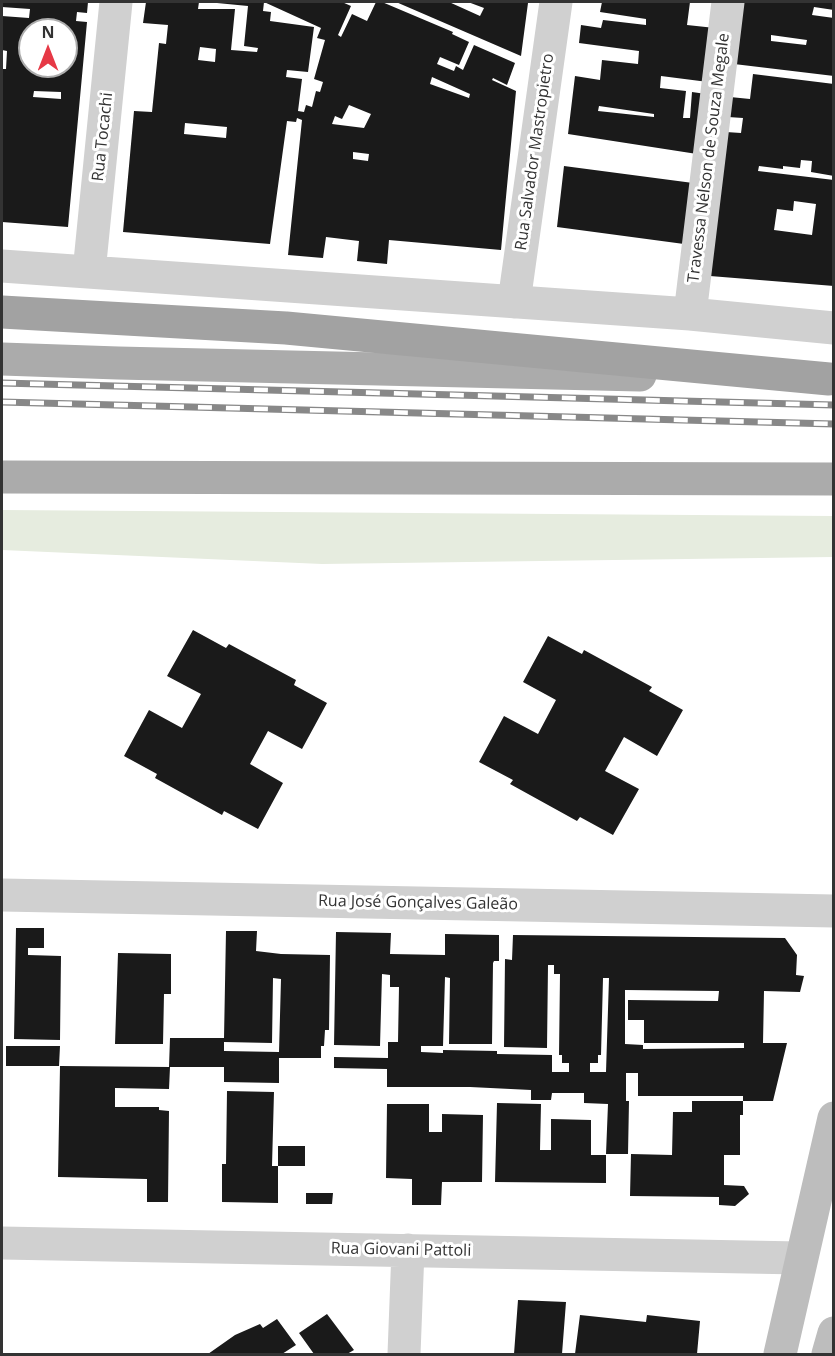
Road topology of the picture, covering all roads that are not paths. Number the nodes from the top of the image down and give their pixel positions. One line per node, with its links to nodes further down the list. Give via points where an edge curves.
1 (117, 2): 5 (street, Rua Tocachi)
2 (556, 2): 6 (street, Rua Salvador Mastropietro)
3 (728, 2): 8 (street, Travessa Nélson de Souza Megale)
4 (2, 266): 5 (street)
5 (89, 272): 6 (street)
6 (514, 302): 8 (street)
7 (2, 312): 11 (highway, via 286,328)
8 (690, 314): 9 (street)
9 (834, 328)
10 (2, 359): 11 (main road)
11 (831, 379)
12 (2, 477): 13 (main road)
13 (834, 479)
14 (2, 895): 15 (street, Rua José Gonçalves Galeão)
15 (834, 911)
16 (834, 1118): 19 (main road)
17 (2, 1242): 18 (street, Rua Giovani Pattoli)
18 (408, 1250): 19 (street, Rua Giovani Pattoli); 21 (street)
19 (800, 1258): 22 (main road)
20 (834, 1333): 23 (main road)
21 (404, 1354)
22 (780, 1354)
23 (828, 1354)

